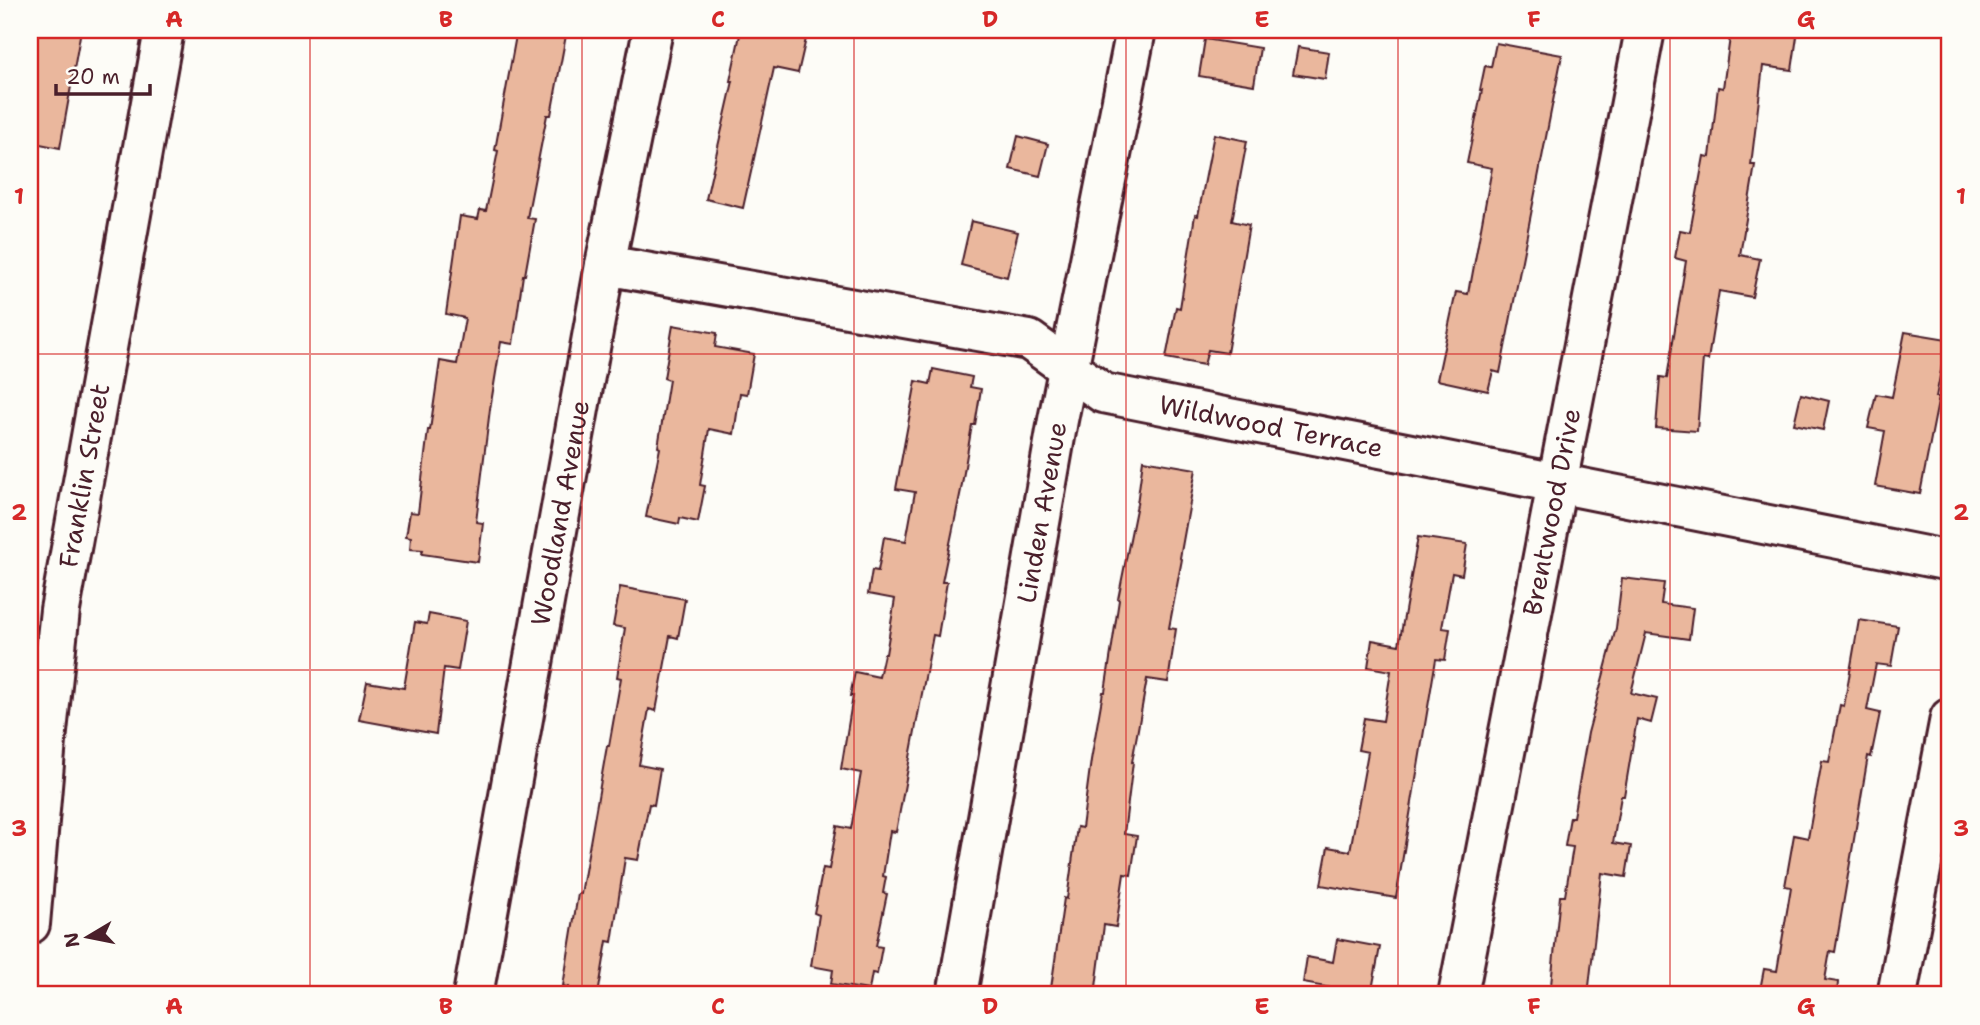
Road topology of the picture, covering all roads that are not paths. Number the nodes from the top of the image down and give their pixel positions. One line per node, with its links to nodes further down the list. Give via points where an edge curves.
1 (164, 30): 10 (street, Franklin Street)
2 (653, 30): 5 (street, Woodland Avenue)
3 (1136, 30): 6 (street, Linden Avenue)
4 (1645, 30): 7 (street, Brentwood Drive)
5 (605, 265): 6 (street, Wildwood Terrace, via 1028,340); 13 (street, Woodland Avenue)
6 (1068, 368): 7 (street, Wildwood Terrace, via 1103,393); 14 (street, Linden Avenue)
7 (1558, 483): 8 (street, Wildwood Terrace); 15 (street, Brentwood Drive)
8 (1950, 561)
9 (1950, 718): 11 (street)
10 (38, 740): 12 (street, Franklin Street)
11 (1947, 756): 16 (street)
12 (30, 924)
13 (473, 995)
14 (957, 995)
15 (1458, 995)
16 (1897, 995)

